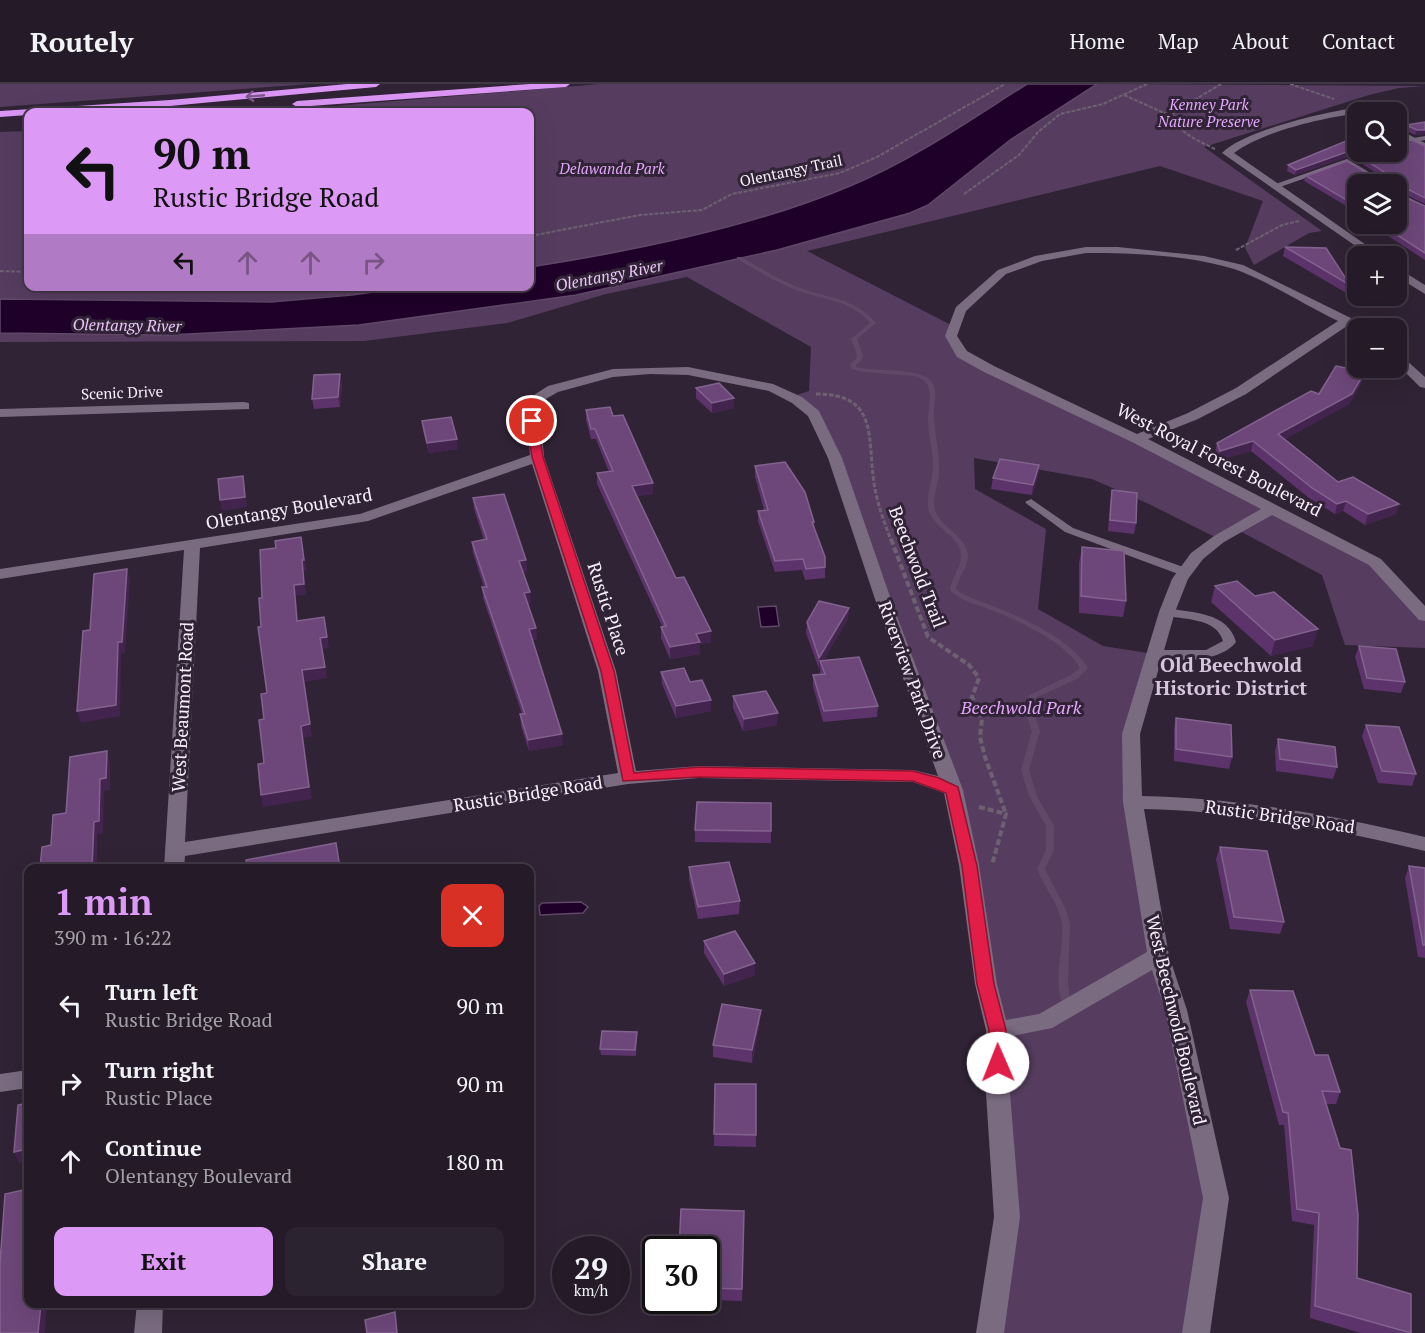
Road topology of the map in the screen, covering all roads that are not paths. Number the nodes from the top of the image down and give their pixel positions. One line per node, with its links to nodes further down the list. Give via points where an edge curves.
1 (376, 84): 7 (highway, one-way to 7)
2 (466, 84): 5 (highway)
3 (566, 84): 4 (highway)
4 (281, 105)
5 (248, 106): 6 (highway); 8 (highway)
6 (259, 106)
7 (90, 108)
8 (222, 108)
9 (24, 112): 11 (highway, one-way to 11)
10 (1347, 112): 20 (street, via 1240,144 1227,153)
11 (0, 114)
12 (24, 122): 13 (highway)
13 (0, 124)
14 (1407, 137): 16 (street)
15 (1425, 138): 16 (lane)
16 (1412, 140): 17 (lane); 18 (street)
17 (1407, 141)
18 (1425, 147)
19 (1371, 174): 20 (lane, via 1352,160)
20 (1274, 186): 23 (street)
21 (1407, 199): 22 (lane)
22 (1425, 210)
23 (1362, 246)
24 (1407, 278): 25 (street)
25 (1425, 290)
26 (1346, 321): 31 (street, via 1241,391); 31 (street, West Royal Forest Boulevard, via 1239,267 1140,252 1086,250 1039,258 1002,272 960,310 951,336 962,354)
27 (1407, 366): 28 (street)
28 (1425, 384)
29 (244, 406): 30 (street, Scenic Drive)
30 (0, 413)
31 (1137, 439): 34 (street, West Royal Forest Boulevard)
32 (537, 457): 35 (street, Olentangy Boulevard, via 363,518); 41 (street, Rustic Place, via 607,671); 42 (street, Riverview Park Drive, via 532,421 539,398 553,389 613,373 688,371 773,388 814,414 835,458)
33 (1031, 502): 36 (lane, via 1069,530)
34 (1272, 509): 36 (street, West Beechwold Boulevard, via 1218,539); 39 (street, West Royal Forest Boulevard, via 1375,562)
35 (192, 545): 37 (street, Olentangy Boulevard); 45 (street, West Beaumont Road)
36 (1185, 572): 38 (street, West Beechwold Boulevard)
37 (0, 574)
38 (1167, 612): 40 (street, West Beechwold Boulevard); 40 (lane, via 1215,623 1224,628 1230,642 1220,651 1209,653)
39 (1425, 616)
40 (1154, 654): 43 (street, West Beechwold Boulevard, via 1131,734)
41 (628, 778): 42 (street, Rustic Bridge Road, via 699,772 913,776); 45 (street, Rustic Bridge Road)
42 (953, 790): 47 (street, Riverview Park Drive)
43 (1133, 802): 44 (street, Rustic Bridge Road, via 1175,803 1333,822); 46 (street, West Beechwold Boulevard)
44 (1425, 844)
45 (175, 860)
46 (1158, 956): 47 (street, via 1044,1022); 53 (street, West Beechwold Boulevard, via 1176,1010 1216,1198)
47 (997, 1030): 52 (street, Riverview Park Drive, via 1006,1217)
48 (24, 1080): 49 (street)
49 (0, 1083)
50 (150, 1308): 51 (street)
51 (148, 1333)
52 (990, 1333)
53 (1196, 1333)

